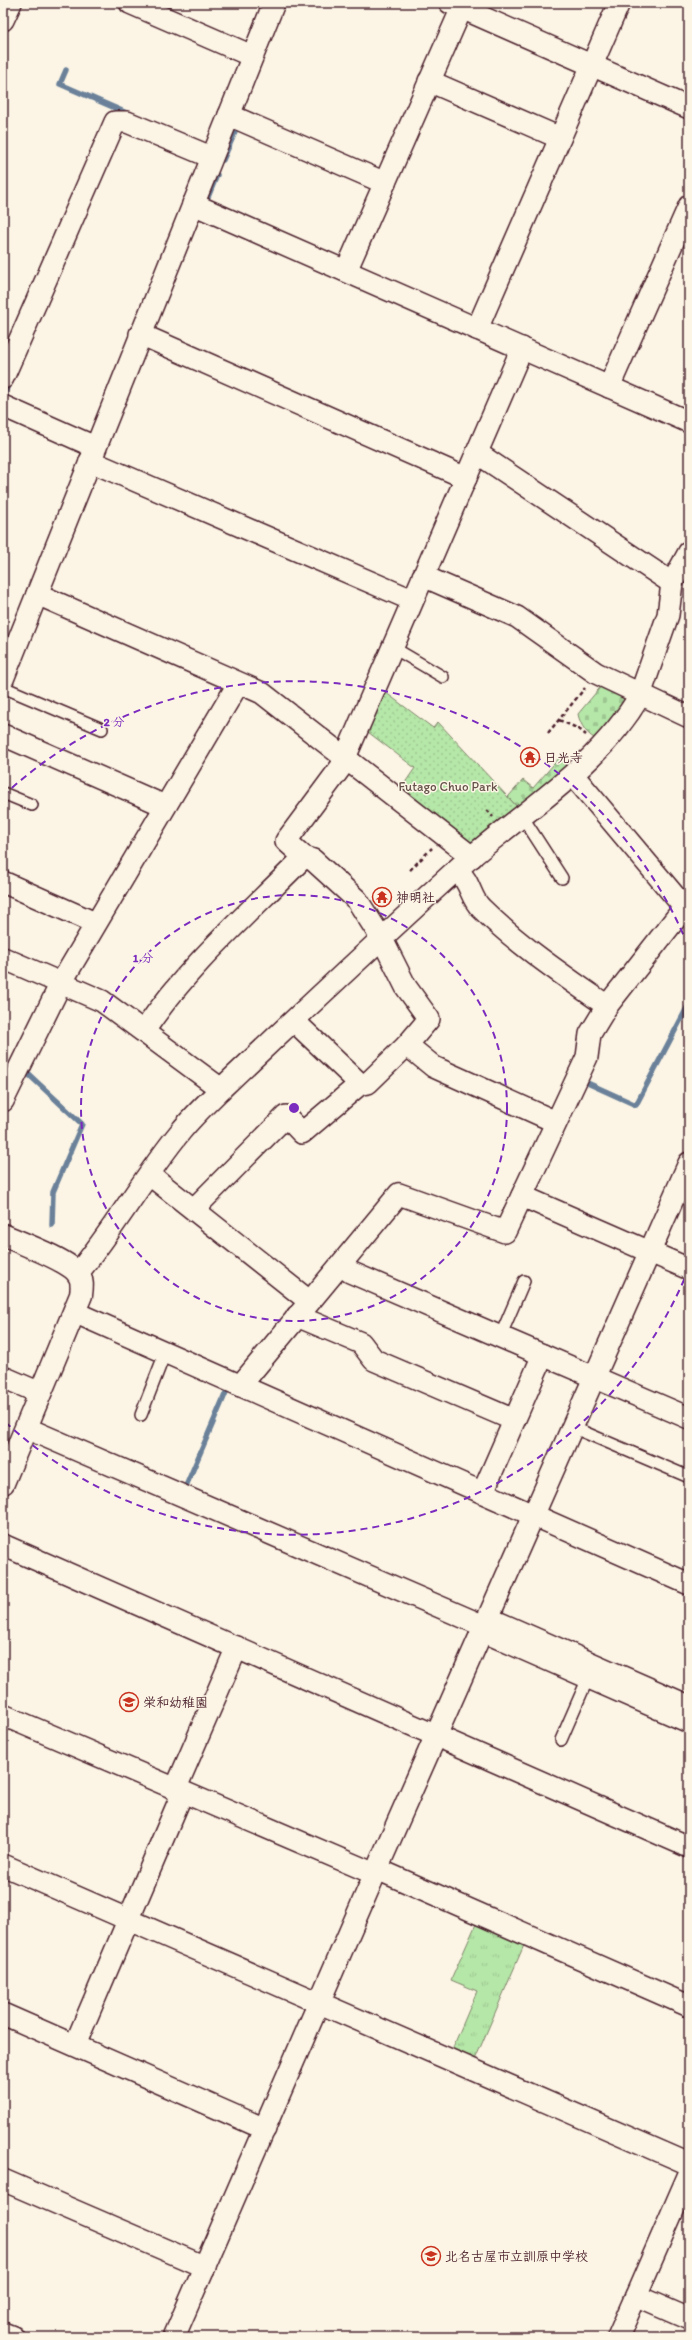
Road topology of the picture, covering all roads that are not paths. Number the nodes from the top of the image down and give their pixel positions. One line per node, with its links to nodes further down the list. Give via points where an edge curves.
1 (10, 3): 6 (street)
2 (130, 3): 7 (street)
3 (274, 3): 7 (street)
4 (619, 3): 8 (street)
5 (458, 5): 8 (street); 9 (street)
6 (3, 20)
7 (252, 56): 11 (street)
8 (592, 66): 10 (street); 12 (street)
9 (430, 81): 12 (street); 14 (street)
10 (689, 108)
11 (228, 115): 13 (street); 14 (street)
12 (560, 138): 18 (street)
13 (211, 158): 15 (street); 21 (street, via 128,122 115,122)
14 (385, 183): 17 (street)
15 (193, 204): 17 (street); 19 (street)
16 (689, 206): 22 (street)
17 (346, 271): 18 (street)
18 (477, 328): 20 (street)
19 (140, 334): 26 (street); 27 (street)
20 (522, 348): 22 (street); 25 (street)
21 (3, 378)
22 (609, 387): 24 (street)
23 (3, 406): 26 (street)
24 (689, 422)
25 (477, 453): 27 (street); 30 (street)
26 (92, 454): 31 (street); 32 (street)
27 (466, 478): 29 (street)
28 (689, 552): 30 (street)
29 (423, 576): 32 (street); 38 (street, via 518,617 596,674)
30 (672, 584): 38 (street, via 668,615)
31 (37, 594): 35 (street); 36 (street)
32 (412, 600): 33 (street)
33 (392, 647): 34 (lane); 42 (street)
34 (443, 677)
35 (3, 679)
36 (238, 684): 42 (street, via 262,693); 46 (street)
37 (3, 687): 40 (lane)
38 (640, 695): 39 (street); 43 (street, via 600,748)
39 (689, 717)
40 (102, 729)
41 (3, 735): 46 (street)
42 (344, 759): 48 (street, via 342,767 286,841); 49 (street)
43 (573, 776): 47 (street); 52 (street)
44 (3, 793): 45 (lane)
45 (32, 806)
46 (166, 806): 53 (street)
47 (522, 816): 49 (street); 50 (lane)
48 (304, 857): 54 (street, via 313,860 357,900); 59 (street, via 165,999)
49 (464, 863): 54 (street); 57 (street, via 466,877 479,907 545,963)
50 (562, 878)
51 (3, 882): 53 (street)
52 (686, 910): 57 (street)
53 (95, 923): 56 (street)
54 (382, 939): 58 (street); 60 (street, via 406,988 429,1019)
55 (3, 958): 56 (street)
56 (61, 983): 59 (street, via 102,1001); 63 (street)
57 (607, 1006): 64 (street, via 590,1034 587,1057)
58 (294, 1021): 61 (street); 62 (street)
59 (144, 1031): 62 (street)
60 (407, 1045): 61 (street, via 368,1083); 64 (street, via 434,1067)
61 (360, 1084): 68 (street, via 302,1133 286,1116)
62 (221, 1089): 66 (street, via 181,1131)
63 (3, 1101)
64 (556, 1122): 67 (street)
65 (689, 1163): 70 (street)
66 (150, 1175): 68 (street); 73 (street)
67 (522, 1196): 70 (street); 71 (street, via 504,1232 399,1194)
68 (194, 1209): 75 (street)
69 (3, 1235): 73 (street, via 67,1264)
70 (650, 1252): 72 (street); 81 (street)
71 (341, 1265): 75 (street); 77 (street, via 350,1272)
72 (689, 1269)
73 (78, 1273): 76 (street, via 82,1283 81,1295)
74 (524, 1281): 77 (lane)
75 (303, 1308): 82 (street); 86 (street, via 361,1343 374,1360)
76 (74, 1312): 78 (street); 83 (street)
77 (500, 1336): 79 (street)
78 (164, 1353): 82 (street); 84 (lane)
79 (543, 1355): 81 (street); 86 (street)
80 (3, 1377): 83 (street)
81 (594, 1377): 85 (street); 87 (street)
82 (240, 1386): 91 (street)
83 (40, 1393): 88 (street)
84 (141, 1415)
85 (689, 1418)
86 (514, 1420): 91 (street)
87 (572, 1427): 89 (lane); 92 (street)
88 (26, 1428): 90 (street); 95 (street)
89 (689, 1477)
90 (3, 1483)
91 (483, 1492): 92 (street)
92 (533, 1515): 94 (street); 95 (street)
93 (3, 1545): 96 (street)
94 (689, 1584)
95 (485, 1625): 97 (street); 98 (street); 101 (street)
96 (236, 1648): 101 (street); 103 (street)
97 (588, 1678): 100 (street); 102 (lane)
98 (689, 1706)
99 (3, 1716): 103 (street)
100 (689, 1722)
101 (436, 1736): 104 (street); 106 (street)
102 (561, 1740)
103 (178, 1792): 106 (street); 107 (street)
104 (689, 1847)
105 (3, 1865): 107 (street)
106 (376, 1872): 108 (street); 109 (street)
107 (128, 1920): 108 (street); 111 (street)
108 (320, 2002): 112 (street); 113 (street)
109 (689, 2006)
110 (3, 2014): 111 (street)
111 (75, 2045): 112 (street)
112 (265, 2129): 116 (street)
113 (689, 2164)
114 (689, 2174): 117 (street)
115 (3, 2180): 116 (street)
116 (205, 2267): 121 (street)
117 (636, 2296): 118 (street); 122 (street)
118 (689, 2319)
119 (3, 2333): 120 (street)
120 (12, 2337)
121 (174, 2337)
122 (618, 2337)

